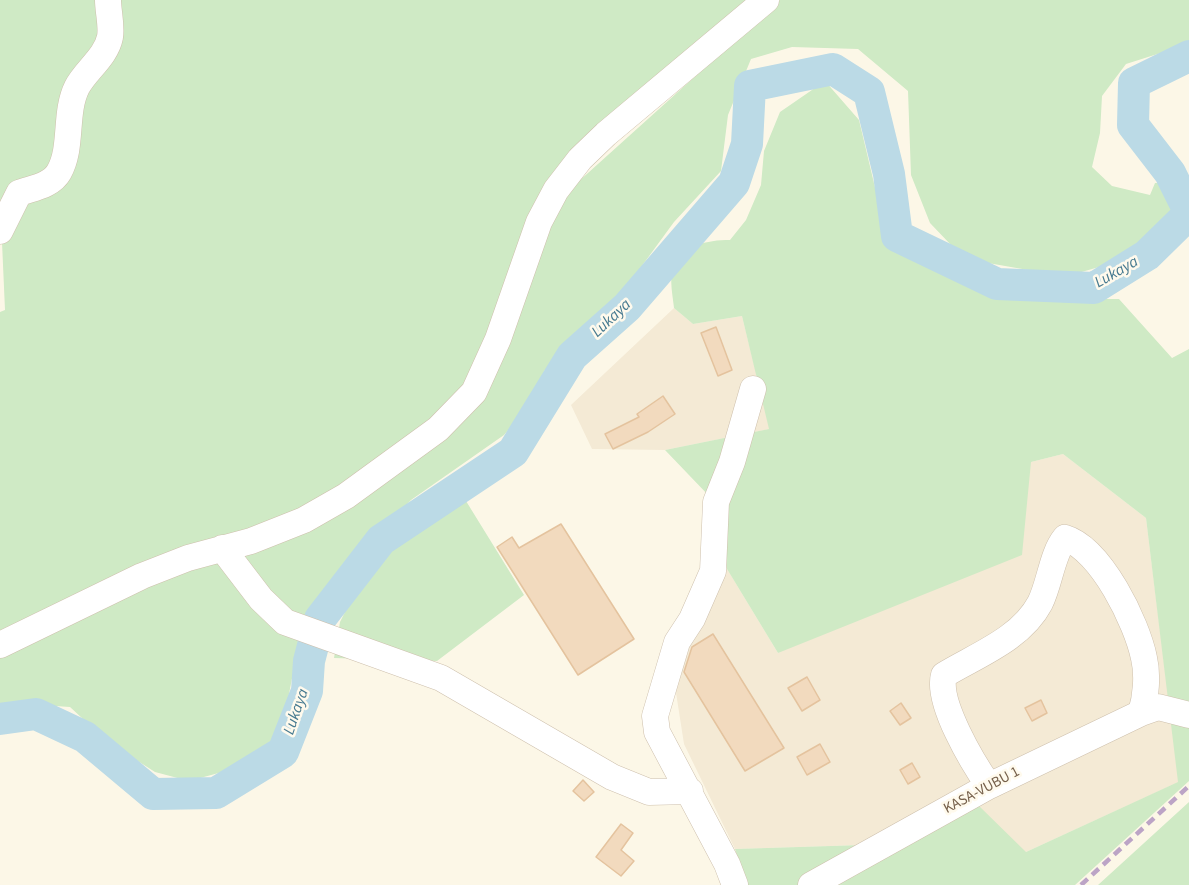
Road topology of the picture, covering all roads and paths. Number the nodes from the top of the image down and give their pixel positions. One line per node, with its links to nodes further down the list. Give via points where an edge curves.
1 (108, 0): 3 (street, via 110,38 77,87 58,174 39,188 19,193)
2 (766, 0): 5 (street, via 606,134 556,189 539,222 498,339 474,392 462,408 338,500 304,520)
3 (0, 231)
4 (753, 389): 10 (street, via 716,502 713,571 677,642 655,716 657,732)
5 (222, 548): 6 (street, via 108,590); 10 (street, via 261,599 285,622 441,678 612,777 649,792)
6 (0, 645)
7 (1149, 710): 8 (street); 9 (street, KASA-VUBU 1); 9 (street, via 1145,661 1135,628 1106,575 1084,549 1065,538 1039,605 1028,620 1013,635 944,675 941,684 956,728)
8 (1189, 715)
9 (990, 786): 12 (street, KASA-VUBU 1)
10 (690, 792): 11 (street)
11 (735, 885)
12 (811, 885)

